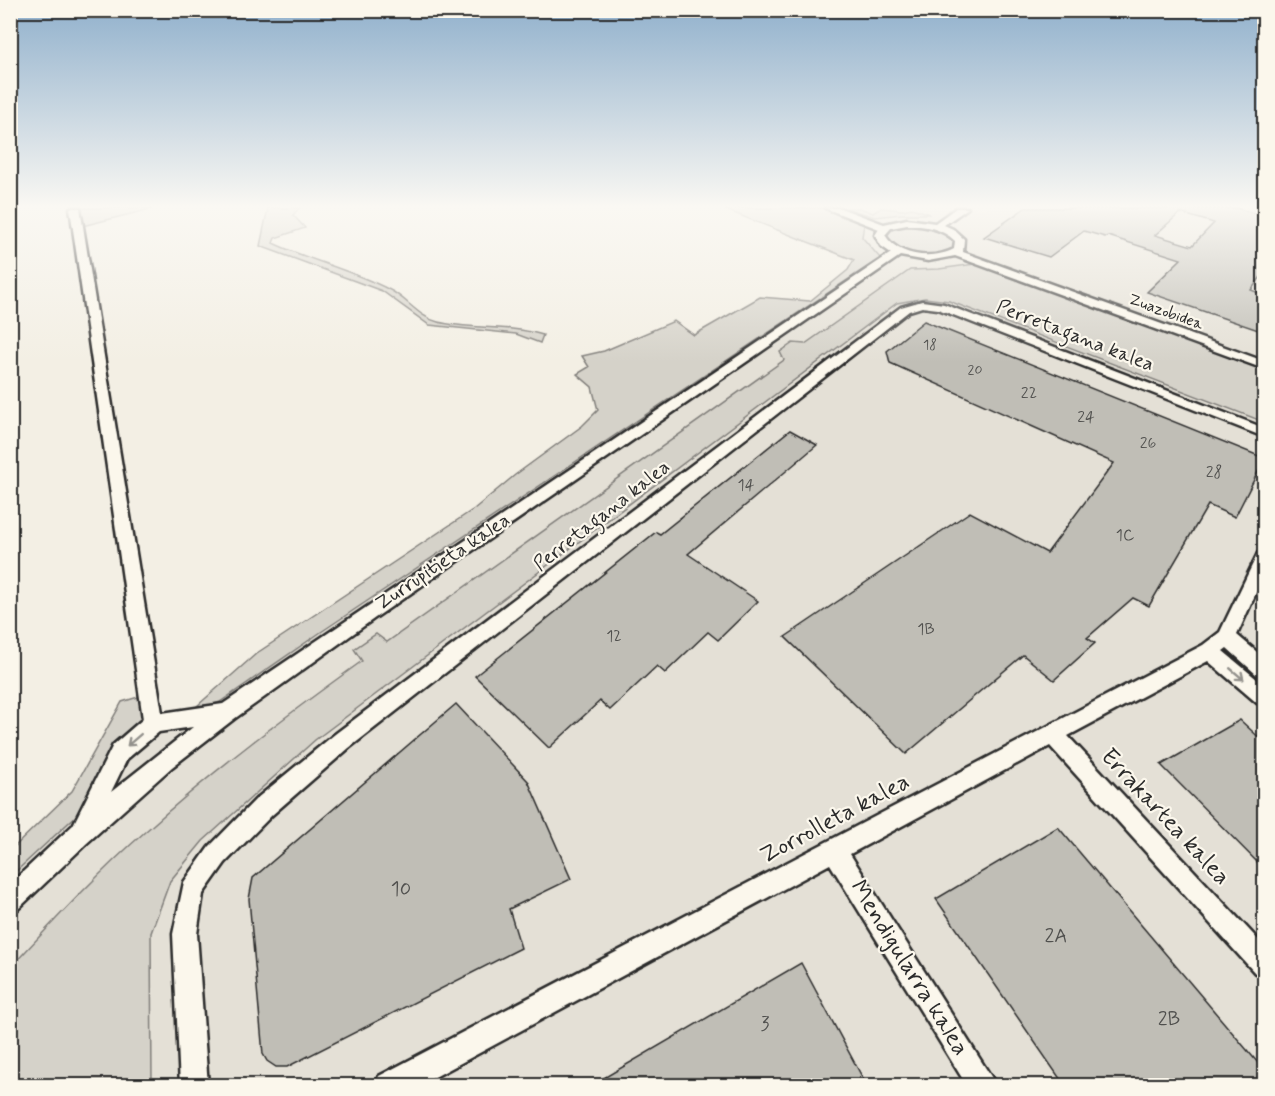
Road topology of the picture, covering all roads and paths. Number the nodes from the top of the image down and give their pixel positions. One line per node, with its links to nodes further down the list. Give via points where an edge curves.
1 (83, 259): 11 (street)
2 (889, 259): 10 (street, Zurrupitieta kalea)
3 (972, 259): 4 (street, Zuazobidea)
4 (1264, 364)
5 (1264, 433): 17 (street, Perretagana kalea, via 940,306 922,304 905,309 342,741 264,807 217,855 192,890 188,907)
6 (1264, 558): 7 (street)
7 (1218, 644): 8 (street); 9 (street, one-way to 9); 12 (street, Zorrolleta kalea)
8 (1264, 669)
9 (1264, 697)
10 (227, 712): 11 (street); 13 (street, Zurrupitieta kalea)
11 (154, 723): 13 (street, one-way to 13, via 120,752)
12 (1052, 734): 14 (street, Zorrolleta kalea); 16 (street, Errakartea kalea)
13 (79, 835): 15 (street, Zurrupitieta kalea)
14 (835, 851): 18 (street, Zorrolleta kalea); 19 (street, Mendigularra kalea)
15 (10, 901)
16 (1264, 964)
17 (194, 1086)
18 (389, 1086)
19 (983, 1086)

